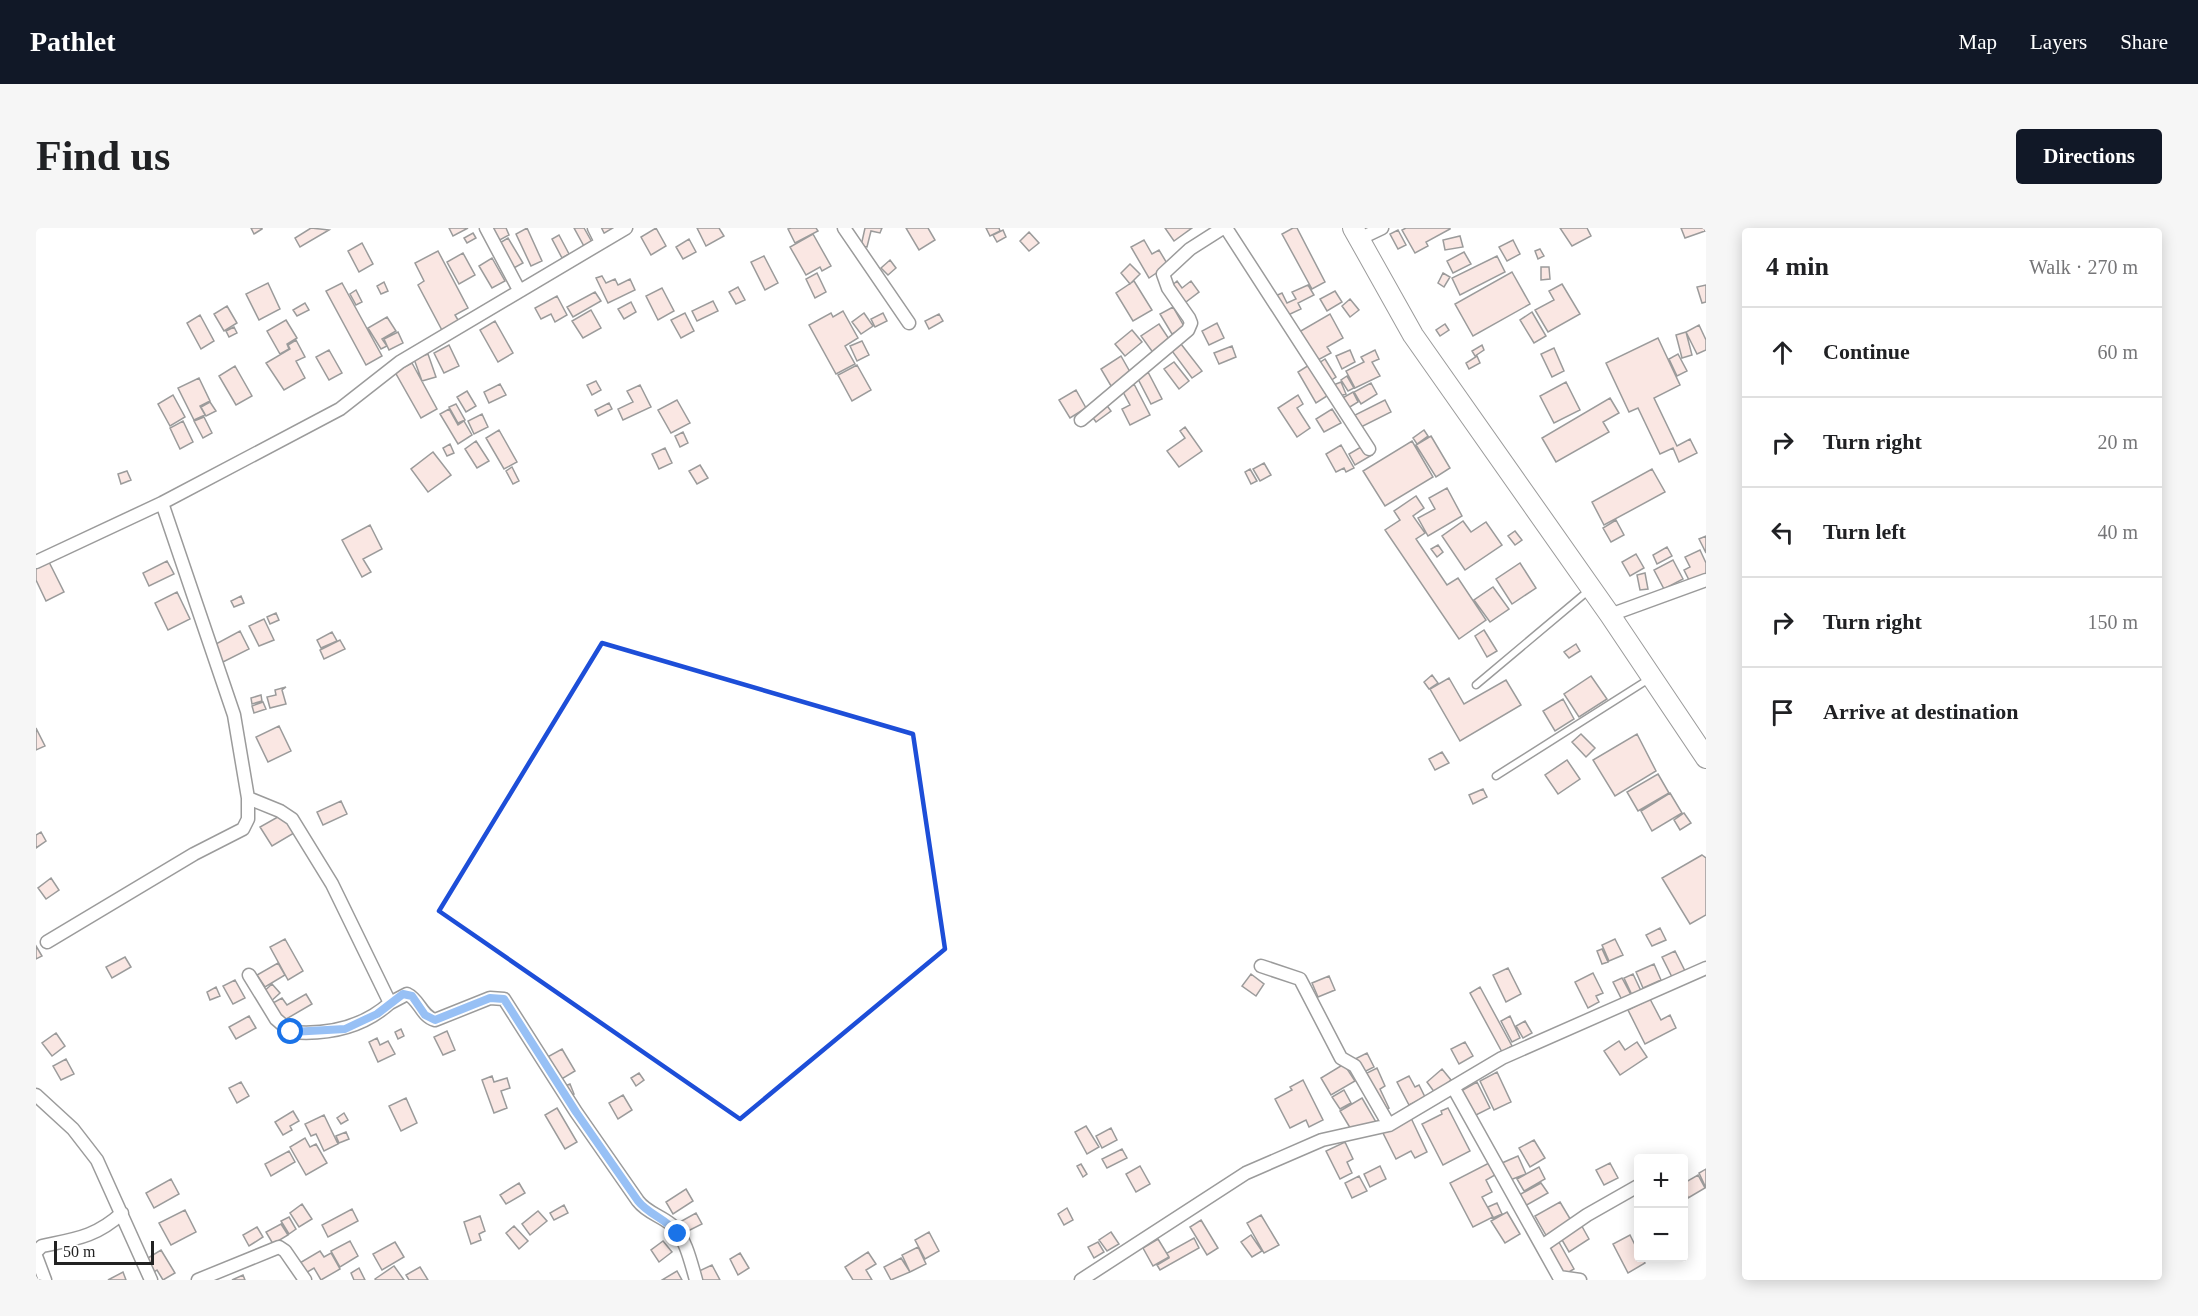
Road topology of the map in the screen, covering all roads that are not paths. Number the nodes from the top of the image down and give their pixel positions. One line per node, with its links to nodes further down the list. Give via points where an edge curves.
1 (486, 228): 9 (street)
2 (594, 228): 8 (street)
3 (626, 228): 8 (street)
4 (844, 228): 10 (street)
5 (1225, 228): 11 (street, via 1190,249 1162,273 1191,326); 12 (street)
6 (1382, 228): 7 (street)
7 (1356, 233): 16 (main road, via 1413,335)
8 (601, 242): 9 (street)
9 (519, 290): 13 (street, via 400,362 340,409)
10 (909, 323)
11 (1081, 420)
12 (1369, 449)
13 (162, 503): 14 (street); 22 (street, via 231,705)
14 (36, 562)
15 (1706, 580): 17 (street)
16 (1591, 588): 17 (main road); 19 (lane)
17 (1610, 615): 18 (main road)
18 (1653, 677): 20 (main road); 21 (lane)
19 (1476, 685)
20 (1706, 758)
21 (1496, 776)
22 (248, 798): 23 (street, via 248,819 243,829); 27 (street, via 291,819 332,884)
23 (47, 942)
24 (1262, 966): 30 (street, via 1300,979 1341,1058 1355,1066)
25 (1706, 968): 28 (street, via 1540,1040)
26 (249, 975): 27 (street, via 276,1019 291,1032 345,1029 377,1014)
27 (390, 1003): 39 (street, via 407,994 425,1015 435,1020 490,998 504,999 643,1208 666,1221 678,1234)
28 (1453, 1087): 30 (street); 33 (street)
29 (36, 1095): 32 (street, via 73,1129 97,1160)
30 (1389, 1125): 40 (street, via 1322,1140 1246,1173)
31 (1634, 1188): 33 (street)
32 (122, 1213): 34 (street, via 92,1235 42,1246); 36 (street)
33 (1542, 1246): 41 (street, via 1560,1278)
34 (36, 1254): 35 (street)
35 (45, 1280)
36 (151, 1280)
37 (198, 1280): 38 (street, via 279,1247)
38 (305, 1280)
39 (696, 1280)
40 (1081, 1280)
41 (1580, 1280)

